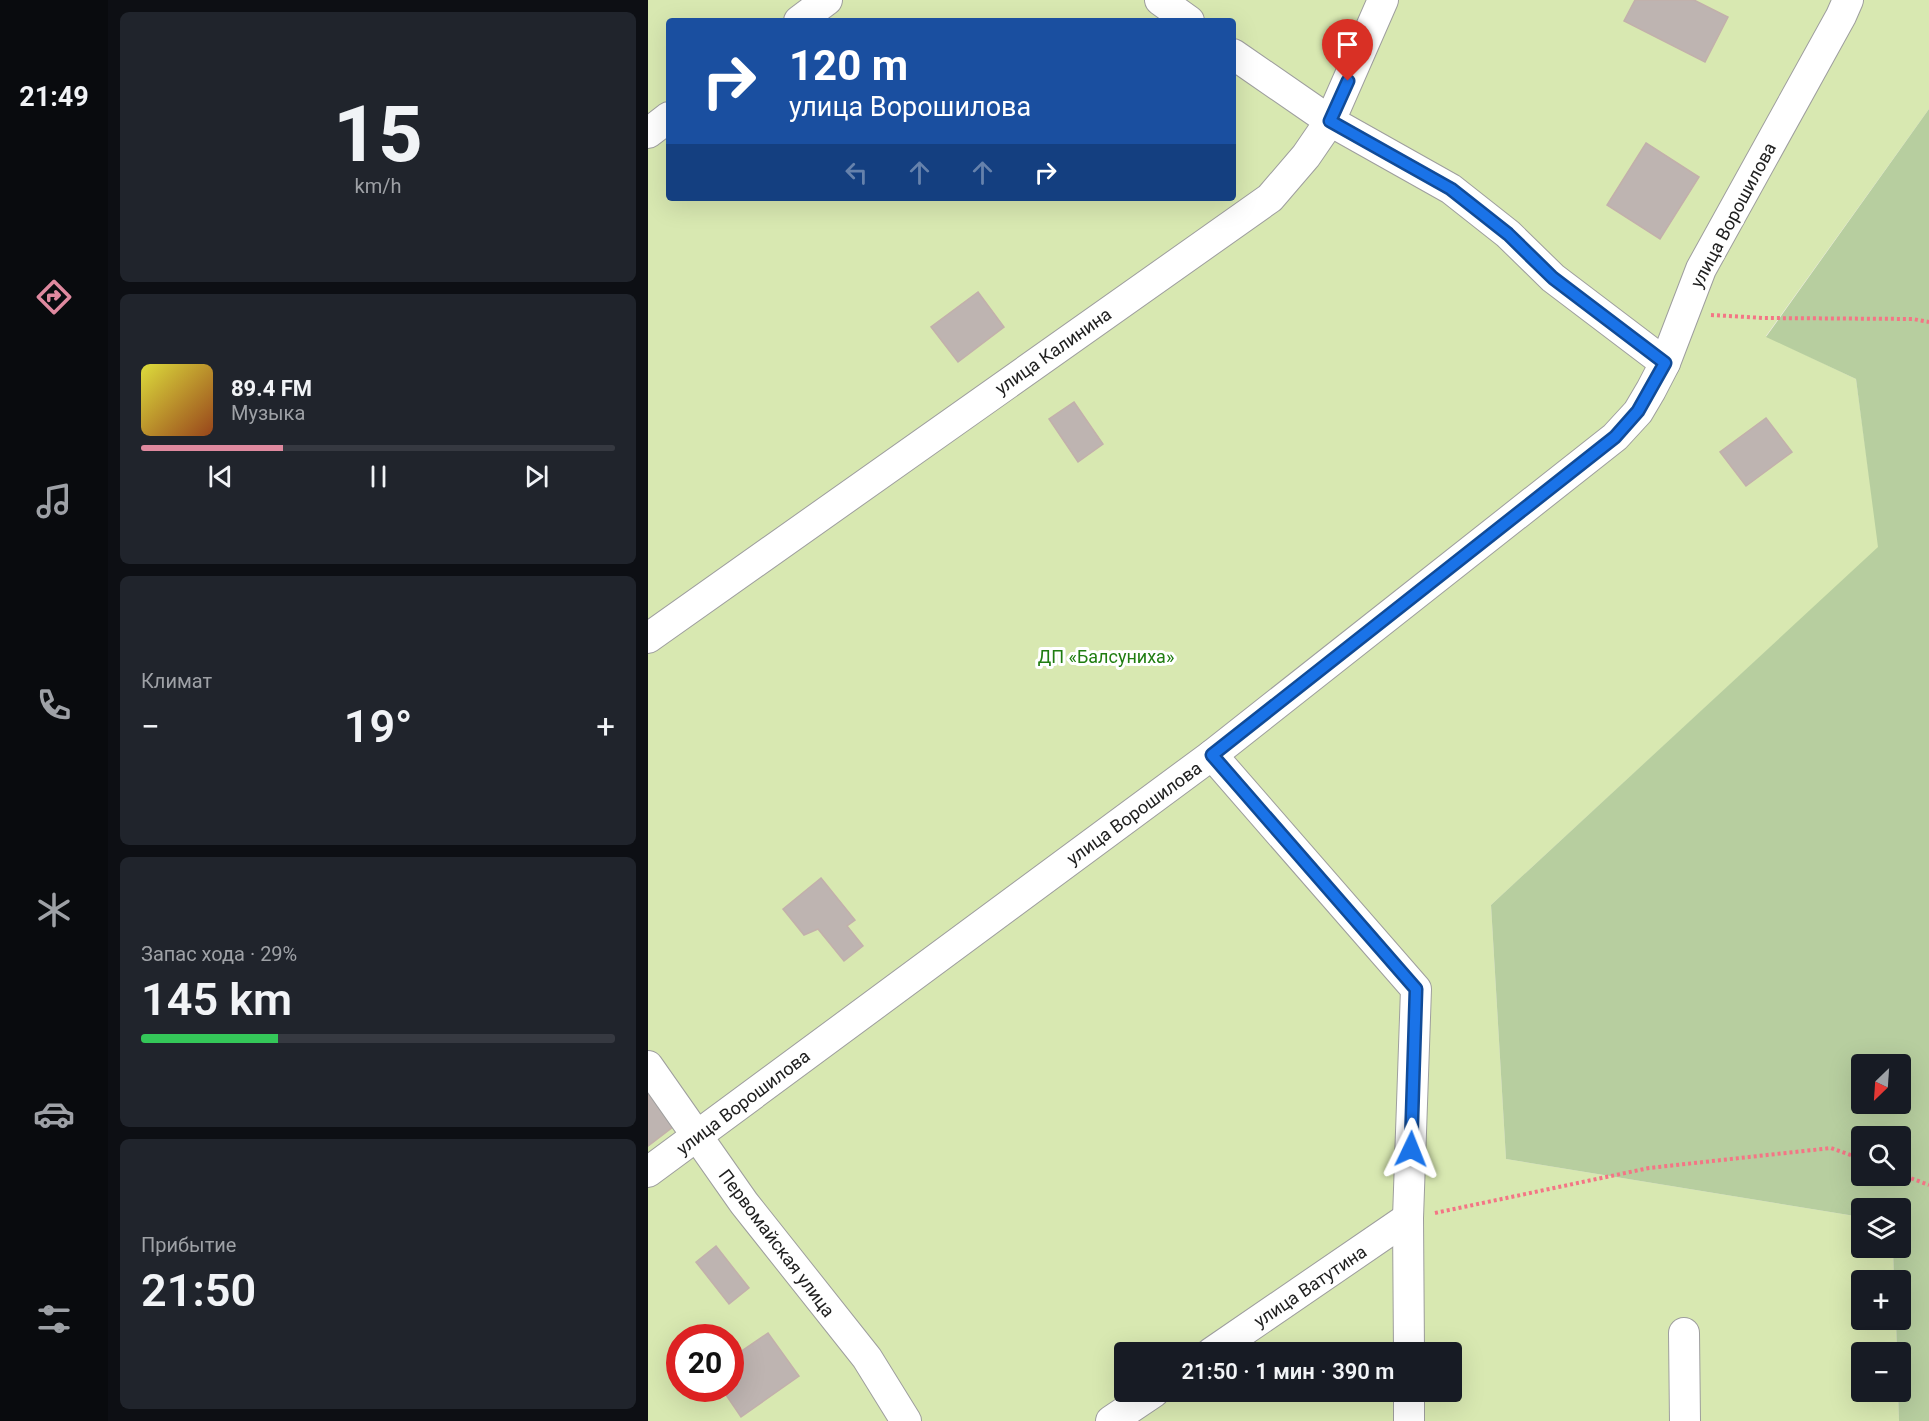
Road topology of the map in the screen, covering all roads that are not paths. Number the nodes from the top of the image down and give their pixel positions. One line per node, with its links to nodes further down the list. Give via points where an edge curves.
1 (827, 0): 5 (street)
2 (1160, 0): 6 (street)
3 (1383, 0): 9 (street, улица Калинина)
4 (1848, 0): 11 (street, улица Ворошилова, via 1701,269)
5 (803, 18)
6 (1184, 18)
7 (1236, 56): 9 (street)
8 (666, 119): 10 (street)
9 (1330, 121): 11 (street, via 1451,189 1508,234 1553,278); 12 (street, улица Калинина, via 1270,198)
10 (648, 133)
11 (1665, 363): 13 (street, улица Ворошилова, via 1638,411 1615,437)
12 (648, 638)
13 (1212, 755): 15 (street, улица Ворошилова); 17 (street, via 1416,989)
14 (648, 1066): 15 (street, Первомайская улица)
15 (697, 1135): 16 (street, улица Ворошилова); 23 (street, Первомайская улица, via 744,1203 867,1358)
16 (648, 1172)
17 (1408, 1218): 19 (street, улица Ватутина); 20 (street)
18 (1684, 1333): 26 (street)
19 (1227, 1342)
20 (1409, 1342)
21 (1139, 1402): 24 (street)
22 (1409, 1402): 25 (street)
23 (906, 1421)
24 (1111, 1421)
25 (1409, 1421)
26 (1685, 1421)

